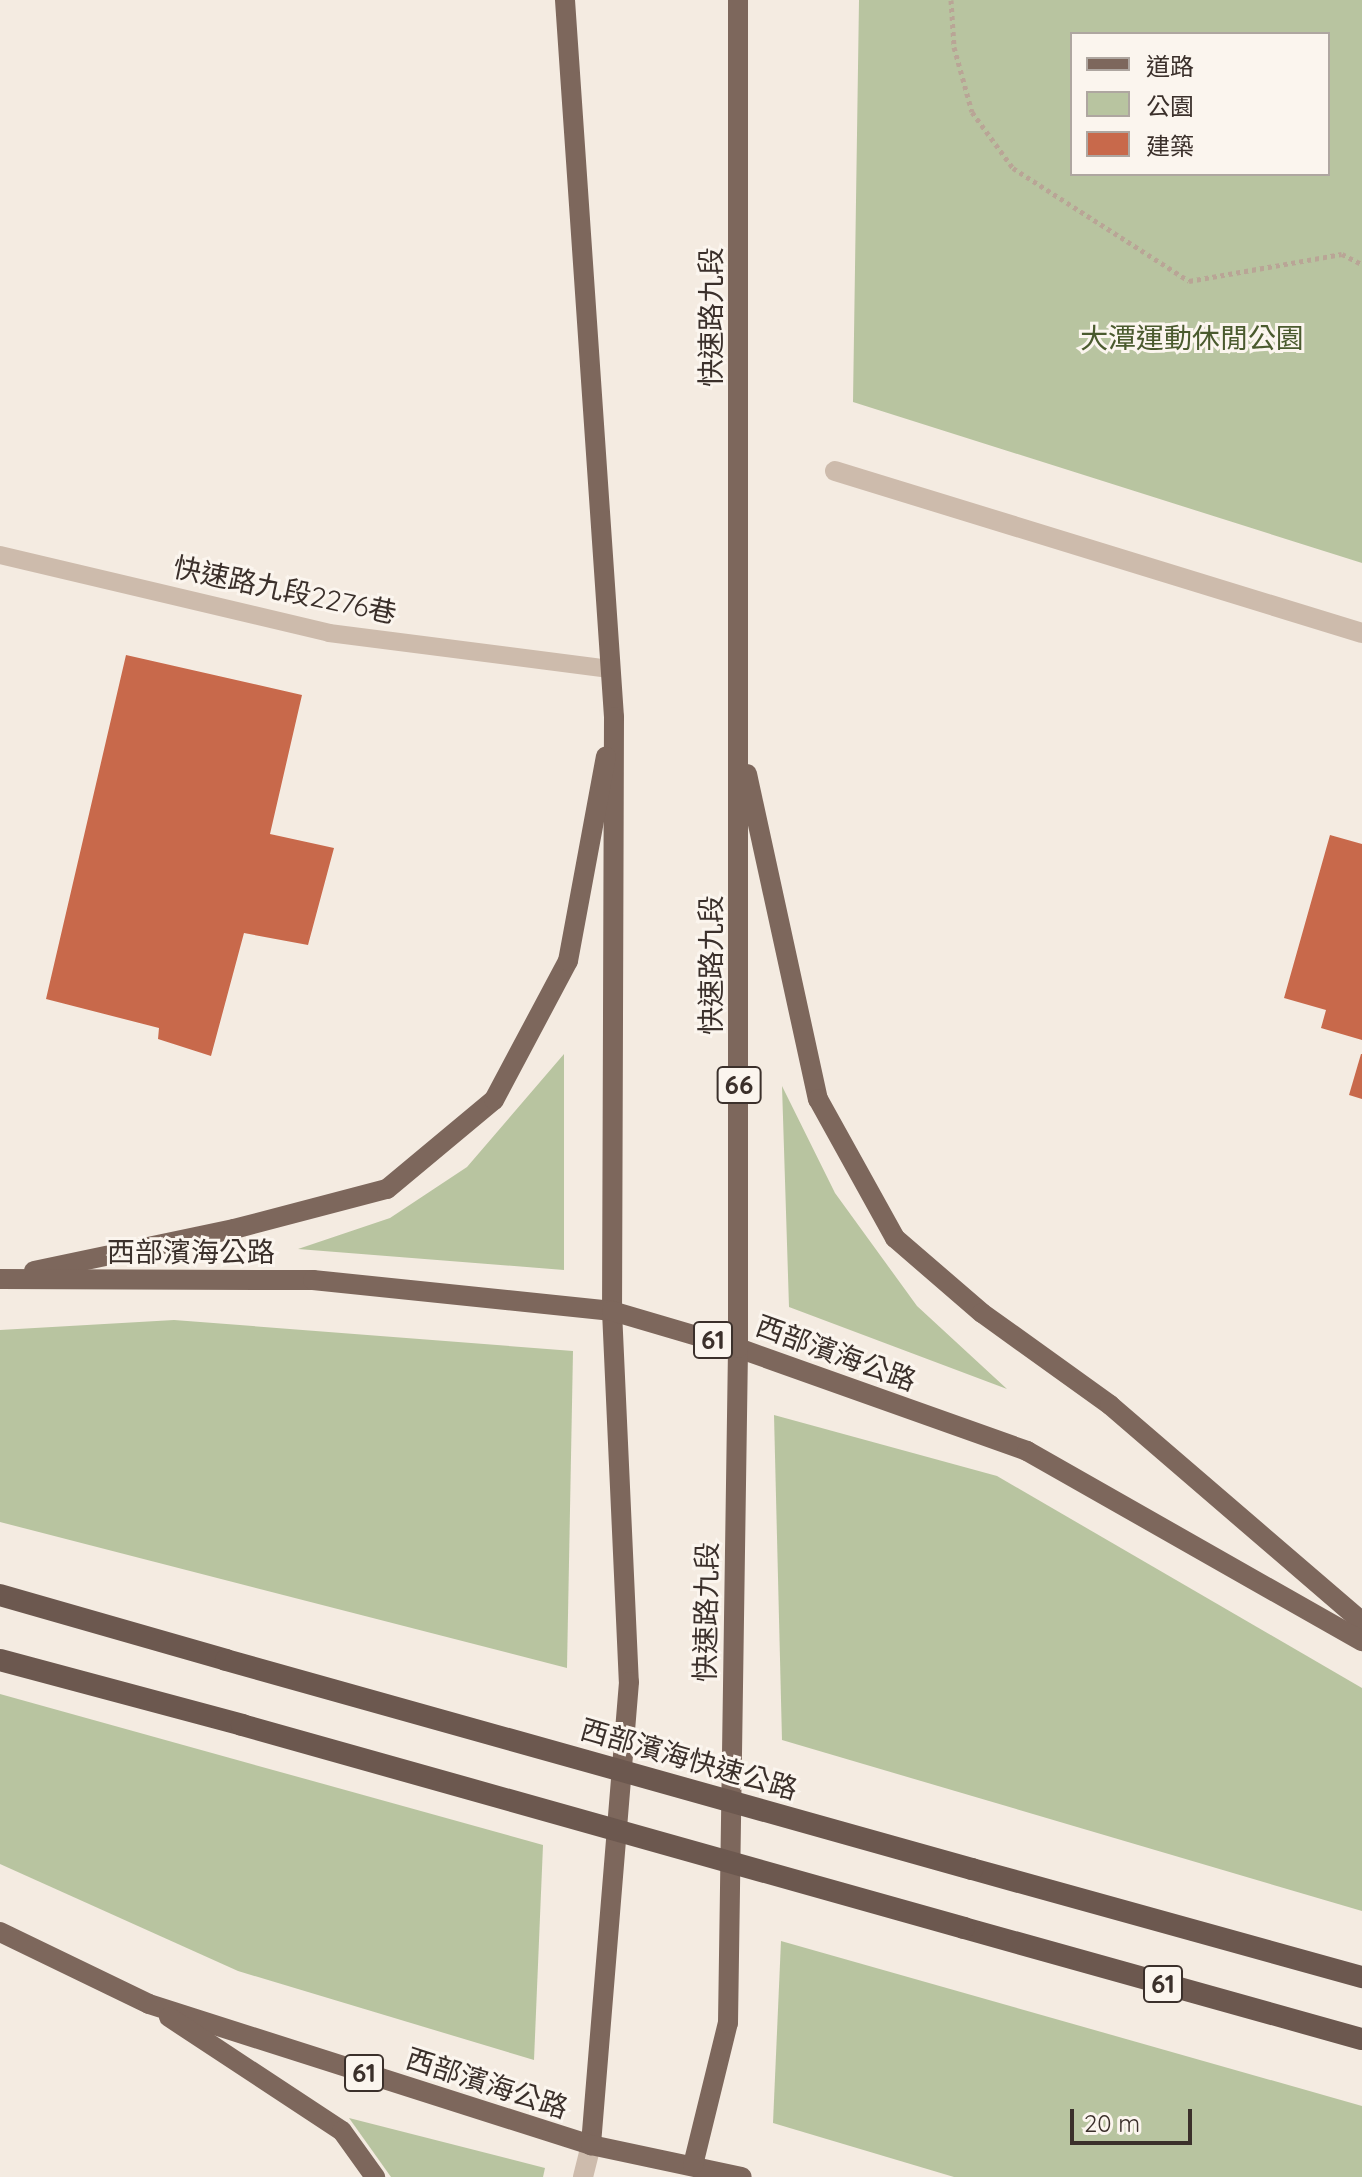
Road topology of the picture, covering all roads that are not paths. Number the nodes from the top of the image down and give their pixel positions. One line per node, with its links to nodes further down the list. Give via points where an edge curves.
1 (565, 0): 6 (main road)
2 (738, 0): 8 (main road, 快速路九段 / 66)
3 (835, 471): 5 (street)
4 (0, 555): 6 (lane, 快速路九段2276巷, via 329,633)
5 (1362, 633)
6 (610, 669): 7 (main road)
7 (614, 717): 9 (main road, via 568,961 494,1100 387,1189 234,1229); 10 (main road)
8 (739, 736): 11 (main road, 快速路九段 / 66); 13 (main road, via 818,1099 895,1238 982,1313 1110,1405)
9 (0, 1278): 10 (main road, 西部濱海公路 / 61, via 313,1280)
10 (612, 1311): 11 (main road, 西部濱海公路 / 61); 20 (main road, via 629,1682)
11 (738, 1348): 14 (main road, 西部濱海公路 / 61, via 1027,1451); 21 (main road, 快速路九段 / 66, via 728,2023)
12 (0, 1595): 17 (highway, 西部濱海快速公路 / 61, bridge)
13 (1362, 1622)
14 (1362, 1641)
15 (0, 1660): 19 (highway, 61, bridge)
16 (0, 1932): 18 (main road, 西部濱海公路 / 61)
17 (1362, 1977)
18 (149, 2004): 20 (main road, 西部濱海公路 / 61); 22 (main road, via 342,2131)
19 (1362, 2039)
20 (591, 2145): 21 (main road, 西部濱海公路 / 61); 23 (street)
21 (690, 2171): 24 (main road, 西部濱海公路 / 61)
22 (375, 2177)
23 (583, 2177)
24 (742, 2177)

